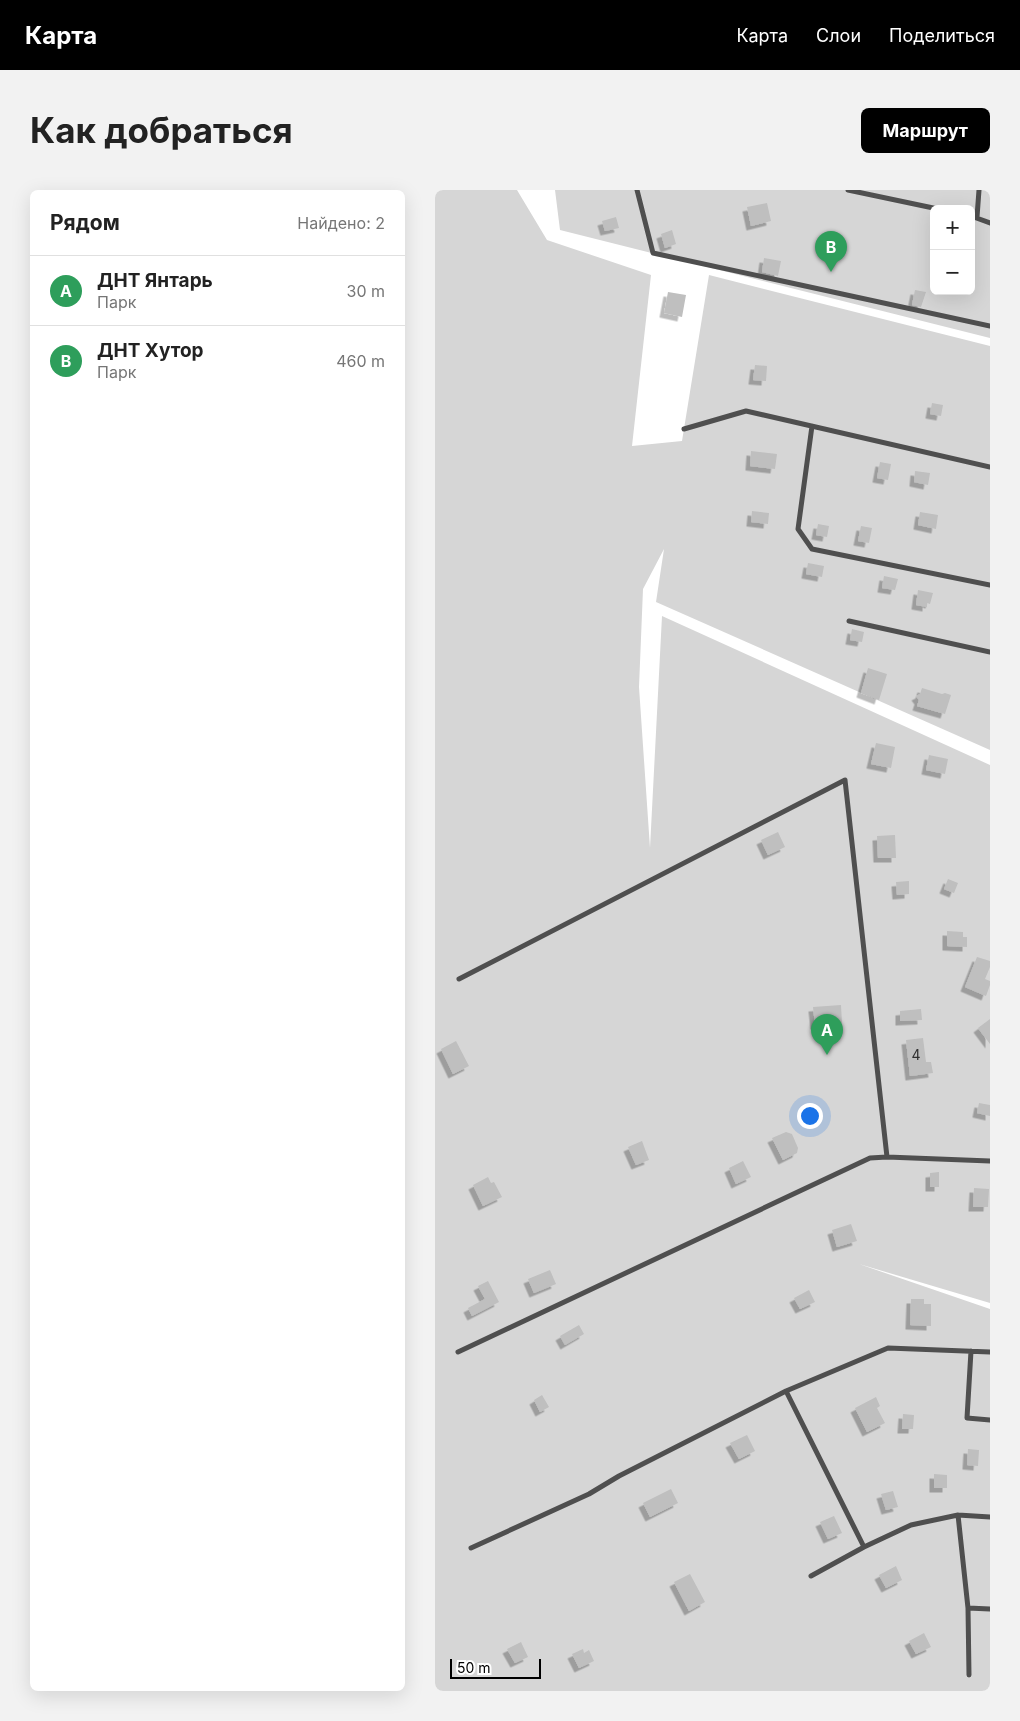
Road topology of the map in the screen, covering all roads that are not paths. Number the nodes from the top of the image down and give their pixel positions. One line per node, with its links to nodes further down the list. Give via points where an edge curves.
1 (637, 190): 8 (lane, via 653,253)
2 (848, 190): 4 (lane)
3 (979, 190): 5 (lane)
4 (930, 207)
5 (975, 211)
6 (975, 216): 7 (lane)
7 (990, 224)
8 (990, 326)
9 (812, 426): 10 (lane, via 746,411); 11 (lane); 12 (lane, via 798,529 812,549)
10 (684, 429)
11 (990, 467)
12 (990, 585)
13 (849, 621): 14 (lane)
14 (990, 652)
15 (459, 979): 16 (lane, via 845,780)
16 (887, 1157): 17 (lane); 19 (lane, via 870,1158)
17 (990, 1161)
18 (971, 1351): 20 (lane); 21 (lane, via 888,1348); 22 (lane, via 967,1418)
19 (458, 1352)
20 (990, 1352)
21 (786, 1391): 25 (lane); 26 (lane, via 589,1494)
22 (990, 1420)
23 (958, 1515): 24 (lane); 25 (lane, via 911,1525); 28 (lane)
24 (990, 1517)
25 (864, 1547): 27 (lane)
26 (471, 1548)
27 (811, 1576)
28 (967, 1608): 29 (lane); 30 (lane)
29 (990, 1609)
30 (969, 1675)

